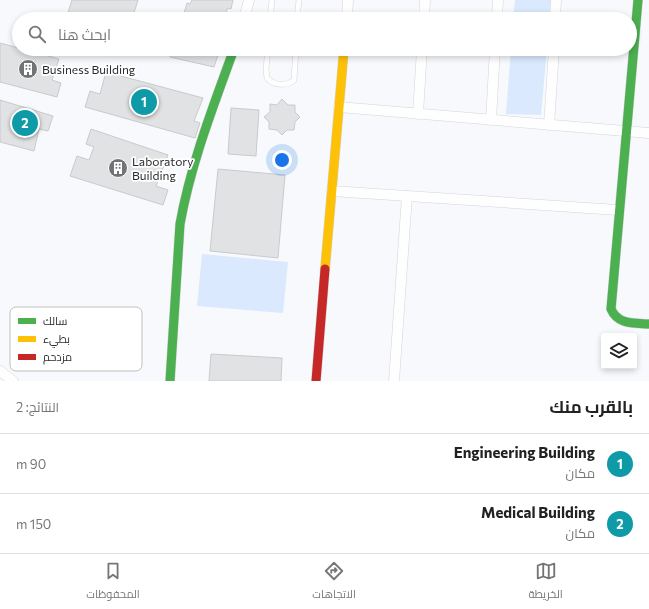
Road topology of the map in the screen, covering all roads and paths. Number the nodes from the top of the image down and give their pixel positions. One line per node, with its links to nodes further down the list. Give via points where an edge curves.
1 (249, 0): 9 (street)
2 (272, 0): 10 (lane)
3 (299, 0): 11 (lane)
4 (348, 0): 12 (street)
5 (425, 0): 13 (street)
6 (498, 0): 14 (street)
7 (556, 0): 15 (street)
8 (638, 0): 16 (street)
9 (246, 12)
10 (271, 12)
11 (298, 12)
12 (347, 12)
13 (424, 12)
14 (497, 12)
15 (555, 12)
16 (637, 12)
17 (232, 56): 37 (street, via 189,178 184,201 180,224)
18 (267, 56): 19 (lane, via 267,78 273,83 288,84 294,80)
19 (296, 56)
20 (343, 56): 25 (street)
21 (422, 56): 26 (street)
22 (495, 56): 27 (street)
23 (554, 56): 28 (street)
24 (633, 56): 29 (street)
25 (339, 107): 26 (street); 31 (street)
26 (418, 114): 27 (street)
27 (491, 120): 28 (street)
28 (549, 125): 29 (street)
29 (626, 132): 30 (street); 33 (street)
30 (649, 133)
31 (332, 191): 32 (street); 38 (street)
32 (407, 196): 33 (street); 39 (street)
33 (618, 210): 34 (street, via 612,314 622,322)
34 (649, 324)
35 (0, 371): 36 (street)
36 (13, 381)
37 (170, 381)
38 (316, 381)
39 (394, 381)

